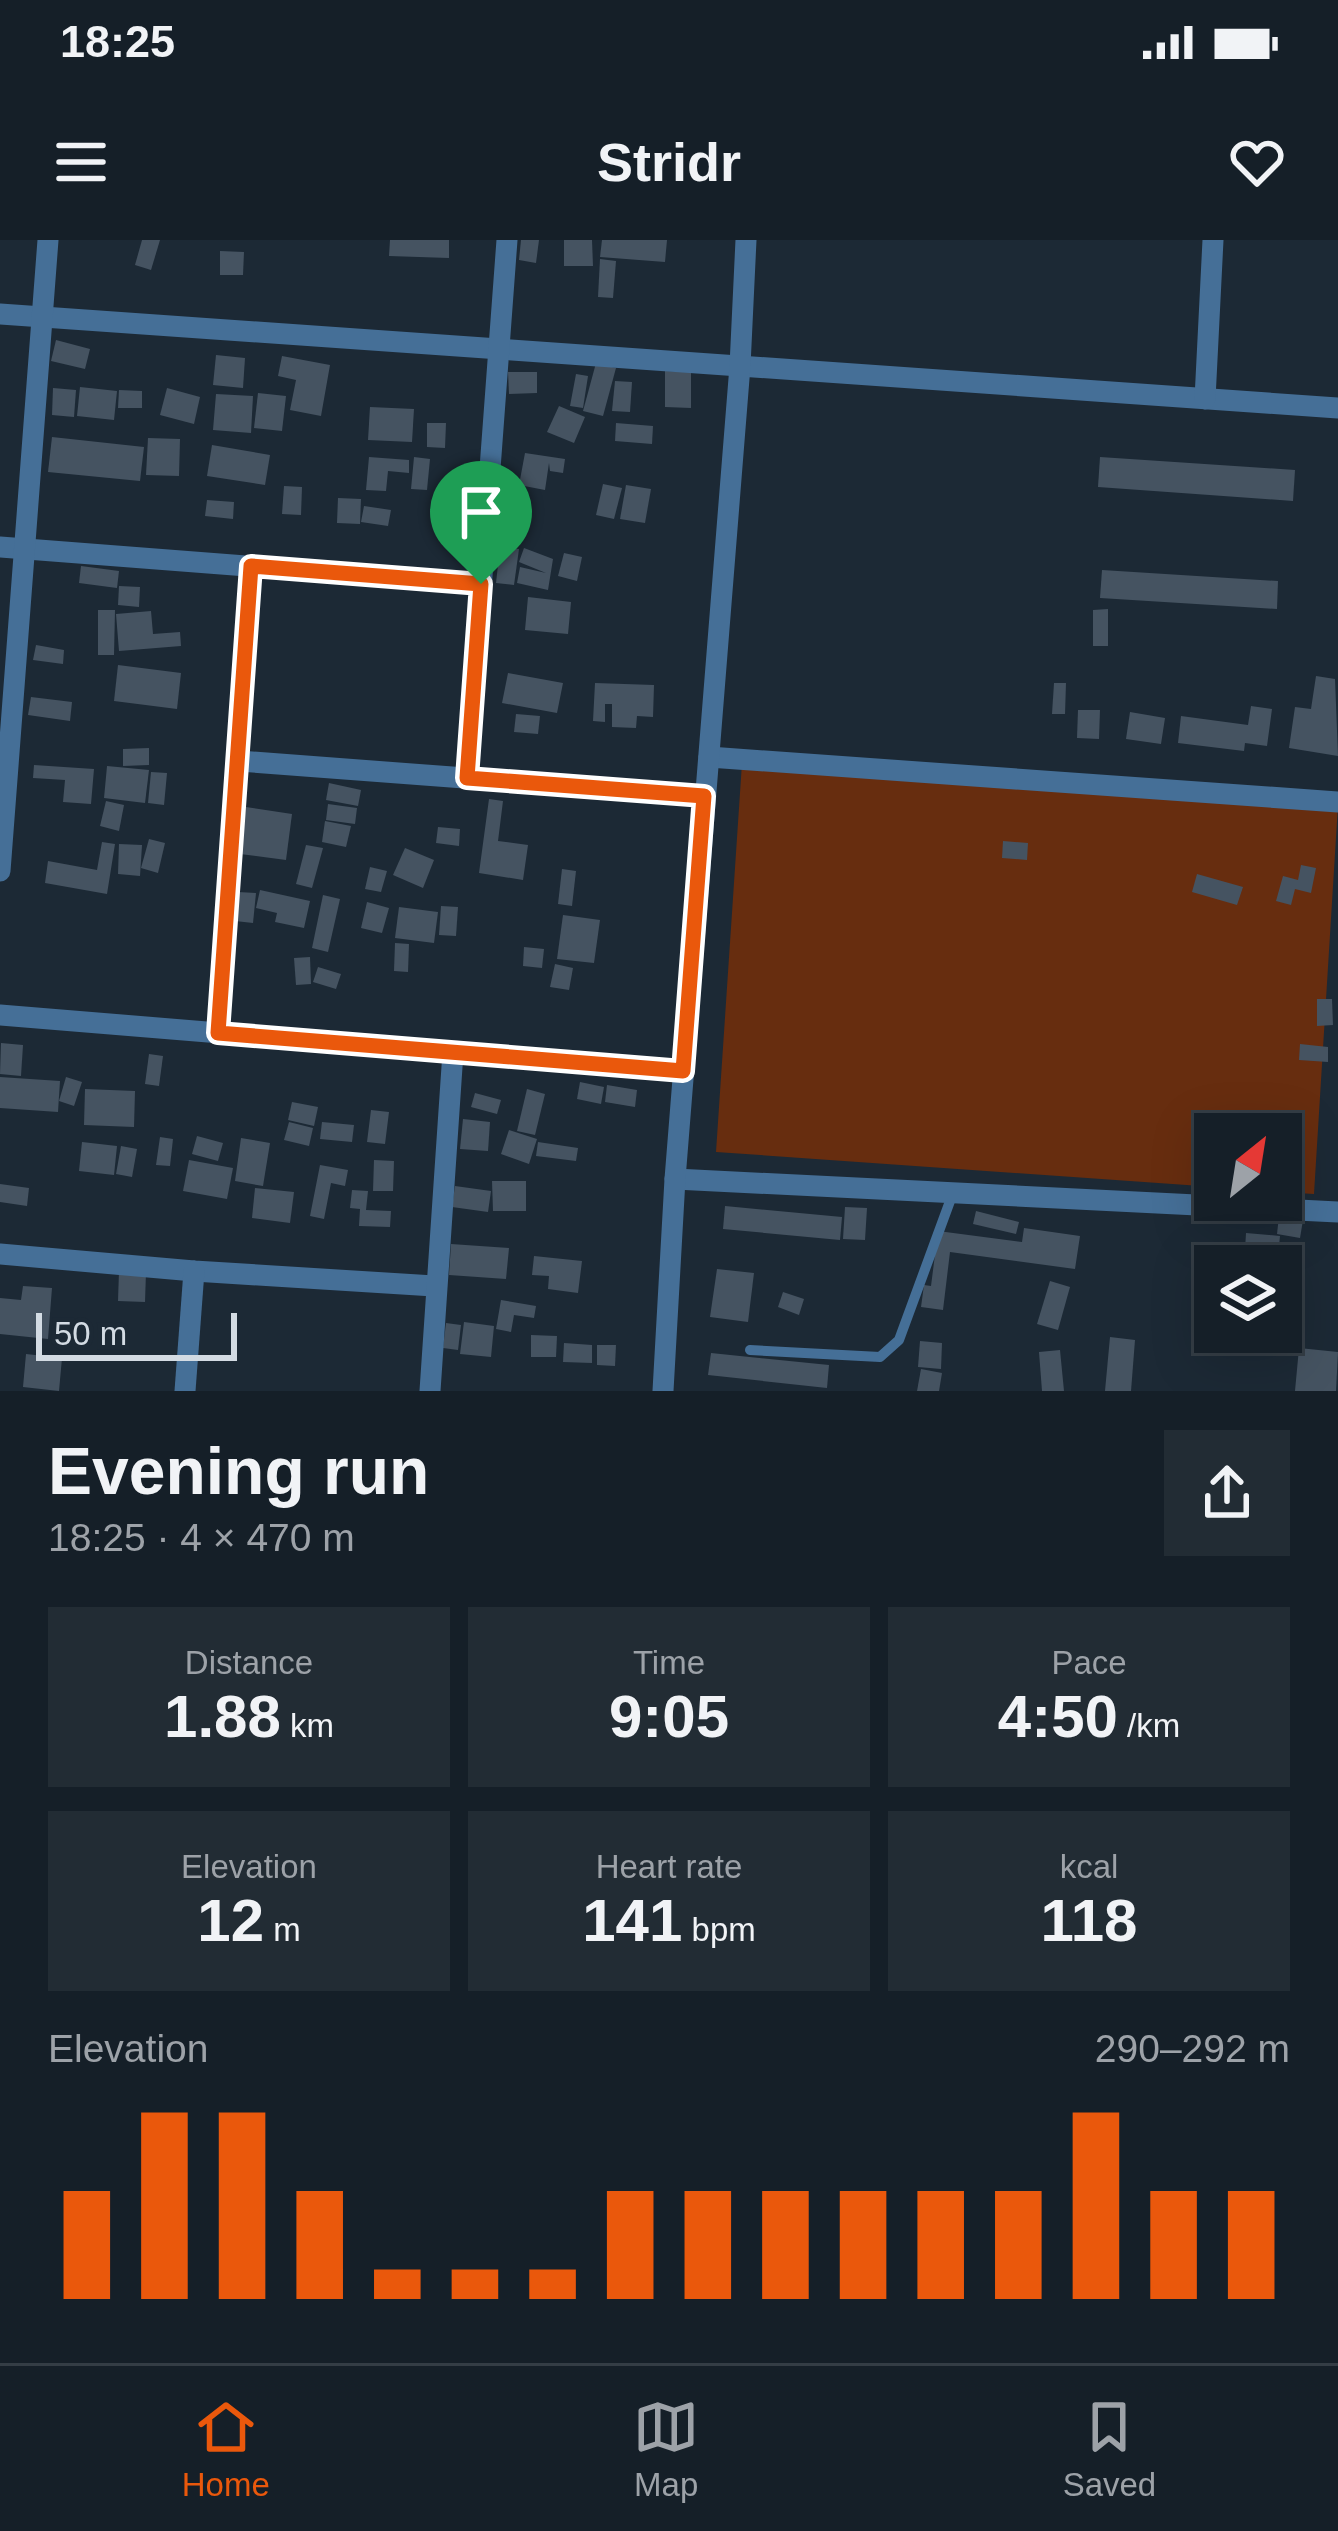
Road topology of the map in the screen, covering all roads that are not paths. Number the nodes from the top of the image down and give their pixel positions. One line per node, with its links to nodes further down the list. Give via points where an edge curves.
1 (48, 240): 6 (street)
2 (507, 240): 7 (street)
3 (746, 240): 8 (street)
4 (1213, 240): 9 (street)
5 (0, 314): 6 (street)
6 (43, 317): 7 (street); 12 (street)
7 (499, 350): 8 (street); 14 (street)
8 (740, 366): 9 (street); 15 (street)
9 (1205, 399): 10 (street)
10 (1338, 408)
11 (0, 547): 12 (street)
12 (25, 549): 13 (street); 20 (street)
13 (251, 566): 14 (street); 16 (street)
14 (481, 584): 17 (street)
15 (709, 758): 18 (street); 19 (street)
16 (239, 761): 17 (street); 22 (street)
17 (467, 778): 18 (street)
18 (704, 796): 24 (street)
19 (1338, 802)
20 (0, 871)
21 (0, 1015): 22 (street)
22 (218, 1033): 23 (street)
23 (453, 1052): 24 (street); 30 (street)
24 (683, 1071): 25 (street)
25 (674, 1179): 26 (street); 34 (street)
26 (952, 1192): 27 (street); 31 (lane, via 890,1351 880,1358)
27 (1338, 1212)
28 (0, 1254): 29 (street)
29 (194, 1271): 30 (street); 32 (street)
30 (434, 1286): 33 (street)
31 (750, 1350)
32 (185, 1391)
33 (430, 1391)
34 (663, 1391)

